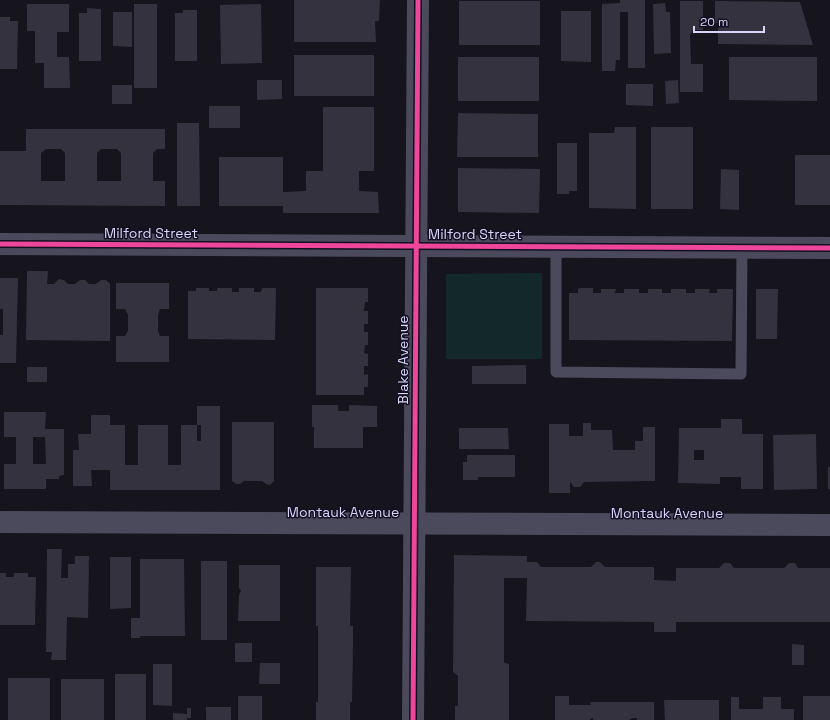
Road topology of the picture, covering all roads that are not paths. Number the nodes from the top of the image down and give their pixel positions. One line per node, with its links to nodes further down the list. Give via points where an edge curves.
1 (418, 0): 3 (street, Blake Avenue)
2 (0, 244): 3 (street, Milford Street)
3 (416, 246): 4 (street, Milford Street); 8 (street, Blake Avenue)
4 (556, 247): 5 (street, Milford Street); 5 (lane, via 556,372 741,374)
5 (742, 248): 6 (street, Milford Street)
6 (830, 248)
7 (0, 522): 8 (street, Montauk Avenue)
8 (414, 524): 9 (street, Montauk Avenue); 10 (street, Blake Avenue)
9 (830, 525)
10 (413, 720)

